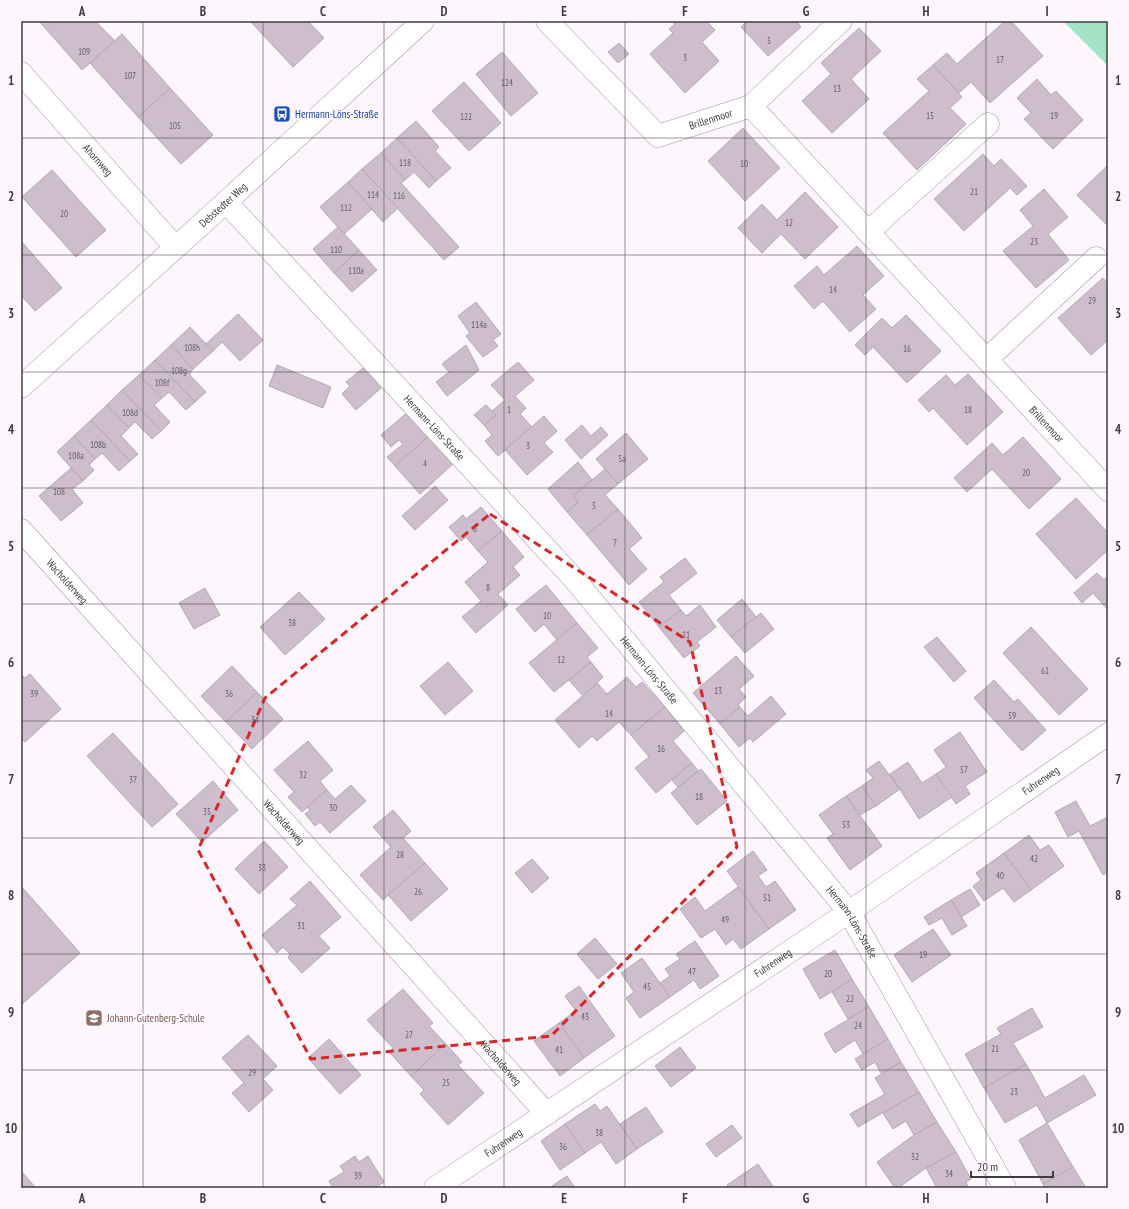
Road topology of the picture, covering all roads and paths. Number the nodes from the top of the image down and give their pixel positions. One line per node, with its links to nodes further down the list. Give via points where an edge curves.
1 (423, 21): 7 (street, Debstedter Weg)
2 (547, 21): 5 (street, Brillenmoor, via 658,136)
3 (841, 21): 5 (street)
4 (21, 73): 9 (street, Ahornweg)
5 (751, 106): 8 (street, Brillenmoor)
6 (988, 124): 8 (street)
7 (226, 202): 9 (street, Debstedter Weg); 16 (street, Hermann-Löns-Straße, via 575,580)
8 (868, 232): 11 (street, Brillenmoor)
9 (175, 247): 12 (street, Debstedter Weg)
10 (1096, 258): 11 (street)
11 (987, 359): 13 (street, Brillenmoor)
12 (21, 387)
13 (1108, 490)
14 (21, 530): 17 (street, Wacholderweg)
15 (1108, 734): 16 (street, Fuhrenweg)
16 (849, 912): 17 (street, Fuhrenweg); 20 (street, Hermann-Löns-Straße)
17 (547, 1114): 18 (street, Fuhrenweg)
18 (465, 1180): 19 (street, Fuhrenweg)
19 (435, 1188)
20 (1005, 1188)

